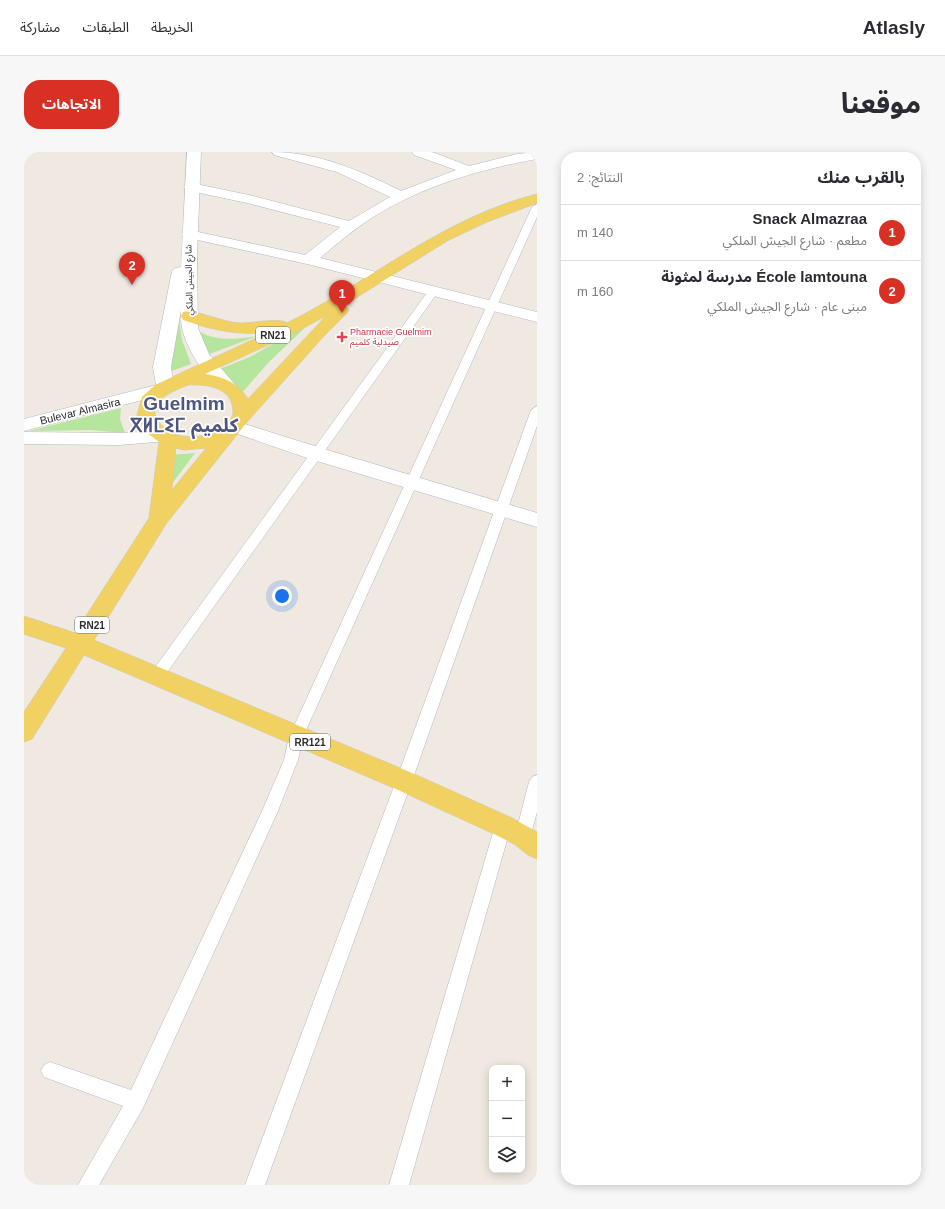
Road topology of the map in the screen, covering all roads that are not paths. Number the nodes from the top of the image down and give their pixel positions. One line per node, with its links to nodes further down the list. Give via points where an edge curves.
1 (194, 152): 6 (street)
2 (279, 152): 7 (street, via 362,177)
3 (419, 152): 5 (street)
4 (537, 155): 5 (street, via 510,159)
5 (470, 171): 7 (street)
6 (192, 187): 10 (street); 11 (street)
7 (401, 197): 10 (street, via 378,208)
8 (537, 198): 13 (main road, RN21, via 494,212 429,245)
9 (537, 207): 15 (lane)
10 (351, 226): 12 (street)
11 (189, 236): 12 (street); 16 (street, شارع الجيش الملكي); 20 (street, شارع الجيش الملكي, via 176,287 162,367)
12 (308, 260): 13 (street)
13 (373, 281): 14 (street); 18 (main road, RN21); 24 (main road, RN21, via 318,332)
14 (433, 292): 15 (street); 27 (lane)
15 (492, 307): 17 (street); 28 (lane)
16 (189, 316): 18 (main road, via 211,325 233,329); 19 (street, شارع الجيش الملكي, via 193,339)
17 (537, 317)
18 (303, 322): 19 (main road, RN21)
19 (207, 366): 20 (main road, RN21); 21 (street, شارع الجيش الملكي)
20 (166, 386): 21 (main road, via 186,379 209,380); 23 (street, Bulevar Almasira); 26 (main road, RN21, via 149,400 146,409 146,418 150,426)
21 (228, 387): 24 (main road, via 241,402 242,410)
22 (537, 410): 29 (lane)
23 (24, 425)
24 (235, 426): 26 (main road, RN21, via 222,437 200,443 183,443); 27 (street); 30 (main road, RN21)
25 (24, 438): 26 (street, Bulevar Almasira)
26 (165, 438): 30 (main road, RN21)
27 (317, 454): 28 (street); 34 (lane)
28 (412, 483): 29 (street); 36 (lane)
29 (502, 508): 31 (street); 37 (lane)
30 (159, 519): 33 (main road, RN21)
31 (537, 520)
32 (24, 625): 33 (main road, RR121)
33 (80, 644): 34 (main road, RR121); 35 (main road, RN21)
34 (156, 677): 36 (main road, RR121)
35 (24, 732)
36 (296, 737): 37 (main road, RR121); 41 (lane, via 291,760 270,811)
37 (404, 781): 39 (main road, RR121); 43 (lane)
38 (537, 782): 39 (lane)
39 (521, 836): 44 (lane)
40 (50, 1071): 41 (lane)
41 (136, 1101): 42 (lane)
42 (88, 1185)
43 (255, 1185)
44 (399, 1185)

